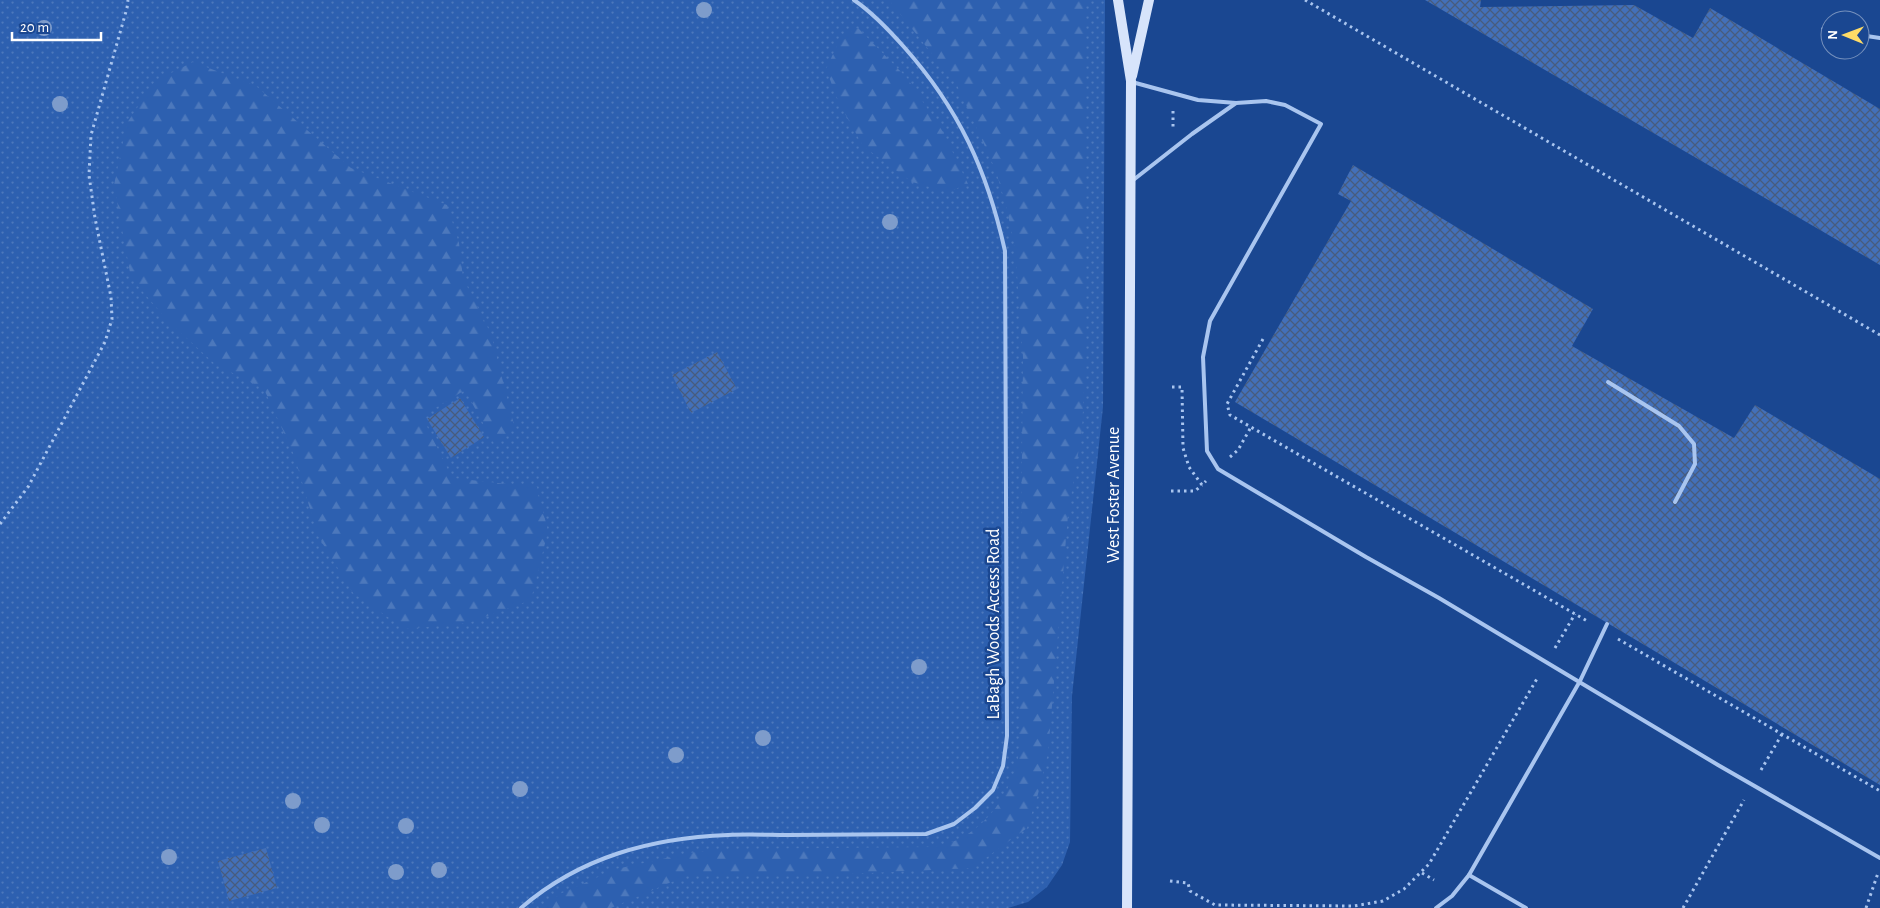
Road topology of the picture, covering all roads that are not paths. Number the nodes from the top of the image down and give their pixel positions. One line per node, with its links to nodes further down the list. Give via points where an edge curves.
1 (854, 0): 13 (lane, LaBagh Woods Access Road, via 876,17 928,74 956,115 985,176 1005,251 1007,736 1004,766 993,790 975,808 954,824 926,834 728,835 647,845 607,856 570,873 542,889)
2 (1118, 0): 4 (main road, West Foster Avenue)
3 (1149, 0): 4 (main road, West Foster Avenue)
4 (1131, 81): 5 (lane, via 1198,100); 6 (main road, West Foster Avenue)
5 (1236, 103): 6 (lane); 10 (lane, via 1266,101 1284,105 1321,124 1210,321 1202,357 1207,451 1218,469 1234,479)
6 (1130, 182): 14 (main road, West Foster Avenue)
7 (1608, 382): 8 (lane, via 1680,426 1694,444 1695,464)
8 (1675, 502)
9 (1607, 624): 10 (lane)
10 (1580, 682): 11 (lane); 12 (lane)
11 (1880, 858)
12 (1469, 875): 15 (lane, via 1452,896); 16 (lane)
13 (521, 908)
14 (1127, 908)
15 (1436, 908)
16 (1526, 908)

